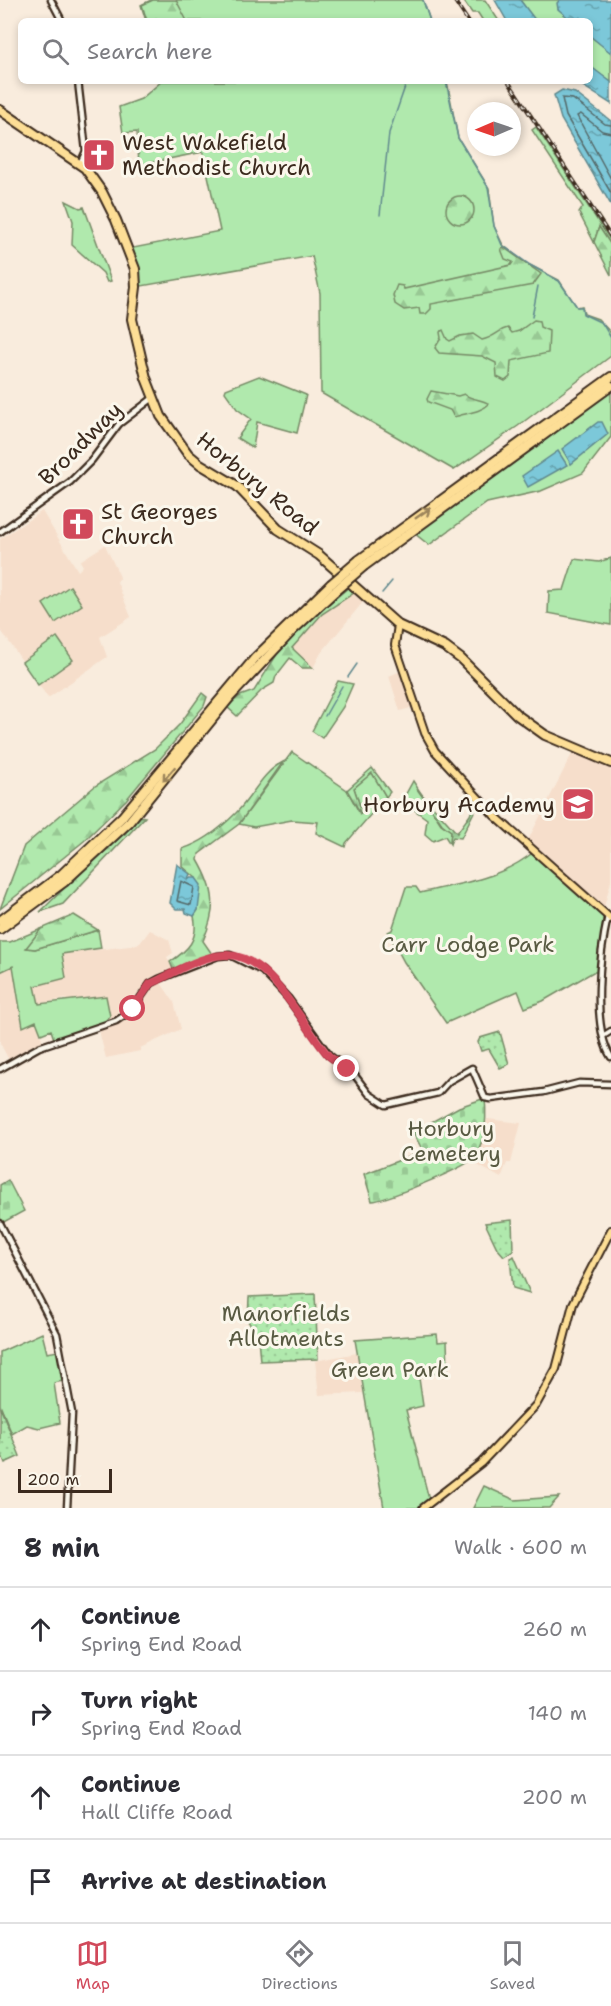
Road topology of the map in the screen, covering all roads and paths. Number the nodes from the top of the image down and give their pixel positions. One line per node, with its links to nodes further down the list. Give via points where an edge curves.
1 (51, 0): 2 (street)
2 (60, 18)
3 (78, 84): 5 (street, via 86,151)
4 (0, 110): 5 (highway, Horbury Road)
5 (80, 164): 8 (highway, Horbury Road, via 102,192 135,269 132,319)
6 (611, 377): 10 (highway, one-way to 6)
7 (611, 386): 10 (highway)
8 (153, 398): 9 (street, Broadway, via 119,424 70,482); 12 (highway, Horbury Road, via 161,416 193,459 237,486 278,529 319,555)
9 (0, 532)
10 (361, 563): 11 (highway, bridge)
11 (333, 588): 15 (highway, via 255,658 122,817 61,875); 16 (highway, one-way to 16, via 230,697 129,822 64,882)
12 (398, 625): 13 (highway, Horbury Road, via 445,647 545,735); 14 (main road, via 395,645 425,733 435,751 495,816)
13 (611, 763)
14 (609, 917): 18 (street, via 598,1014)
15 (0, 921)
16 (0, 929)
17 (611, 1031): 18 (street)
18 (603, 1035): 19 (street)
19 (611, 1057)
20 (0, 1069): 21 (street, via 27,1052 111,1023 132,1010 150,984 224,955 254,965 288,998 328,1055 386,1105 438,1093 449,1081 472,1068 485,1098 544,1092 579,1083)
21 (611, 1084)
22 (0, 1223): 24 (street, via 48,1314 62,1356 72,1413)
23 (611, 1230): 25 (main road, via 573,1304 556,1370 536,1405 481,1463)
24 (67, 1508)
25 (423, 1508)

